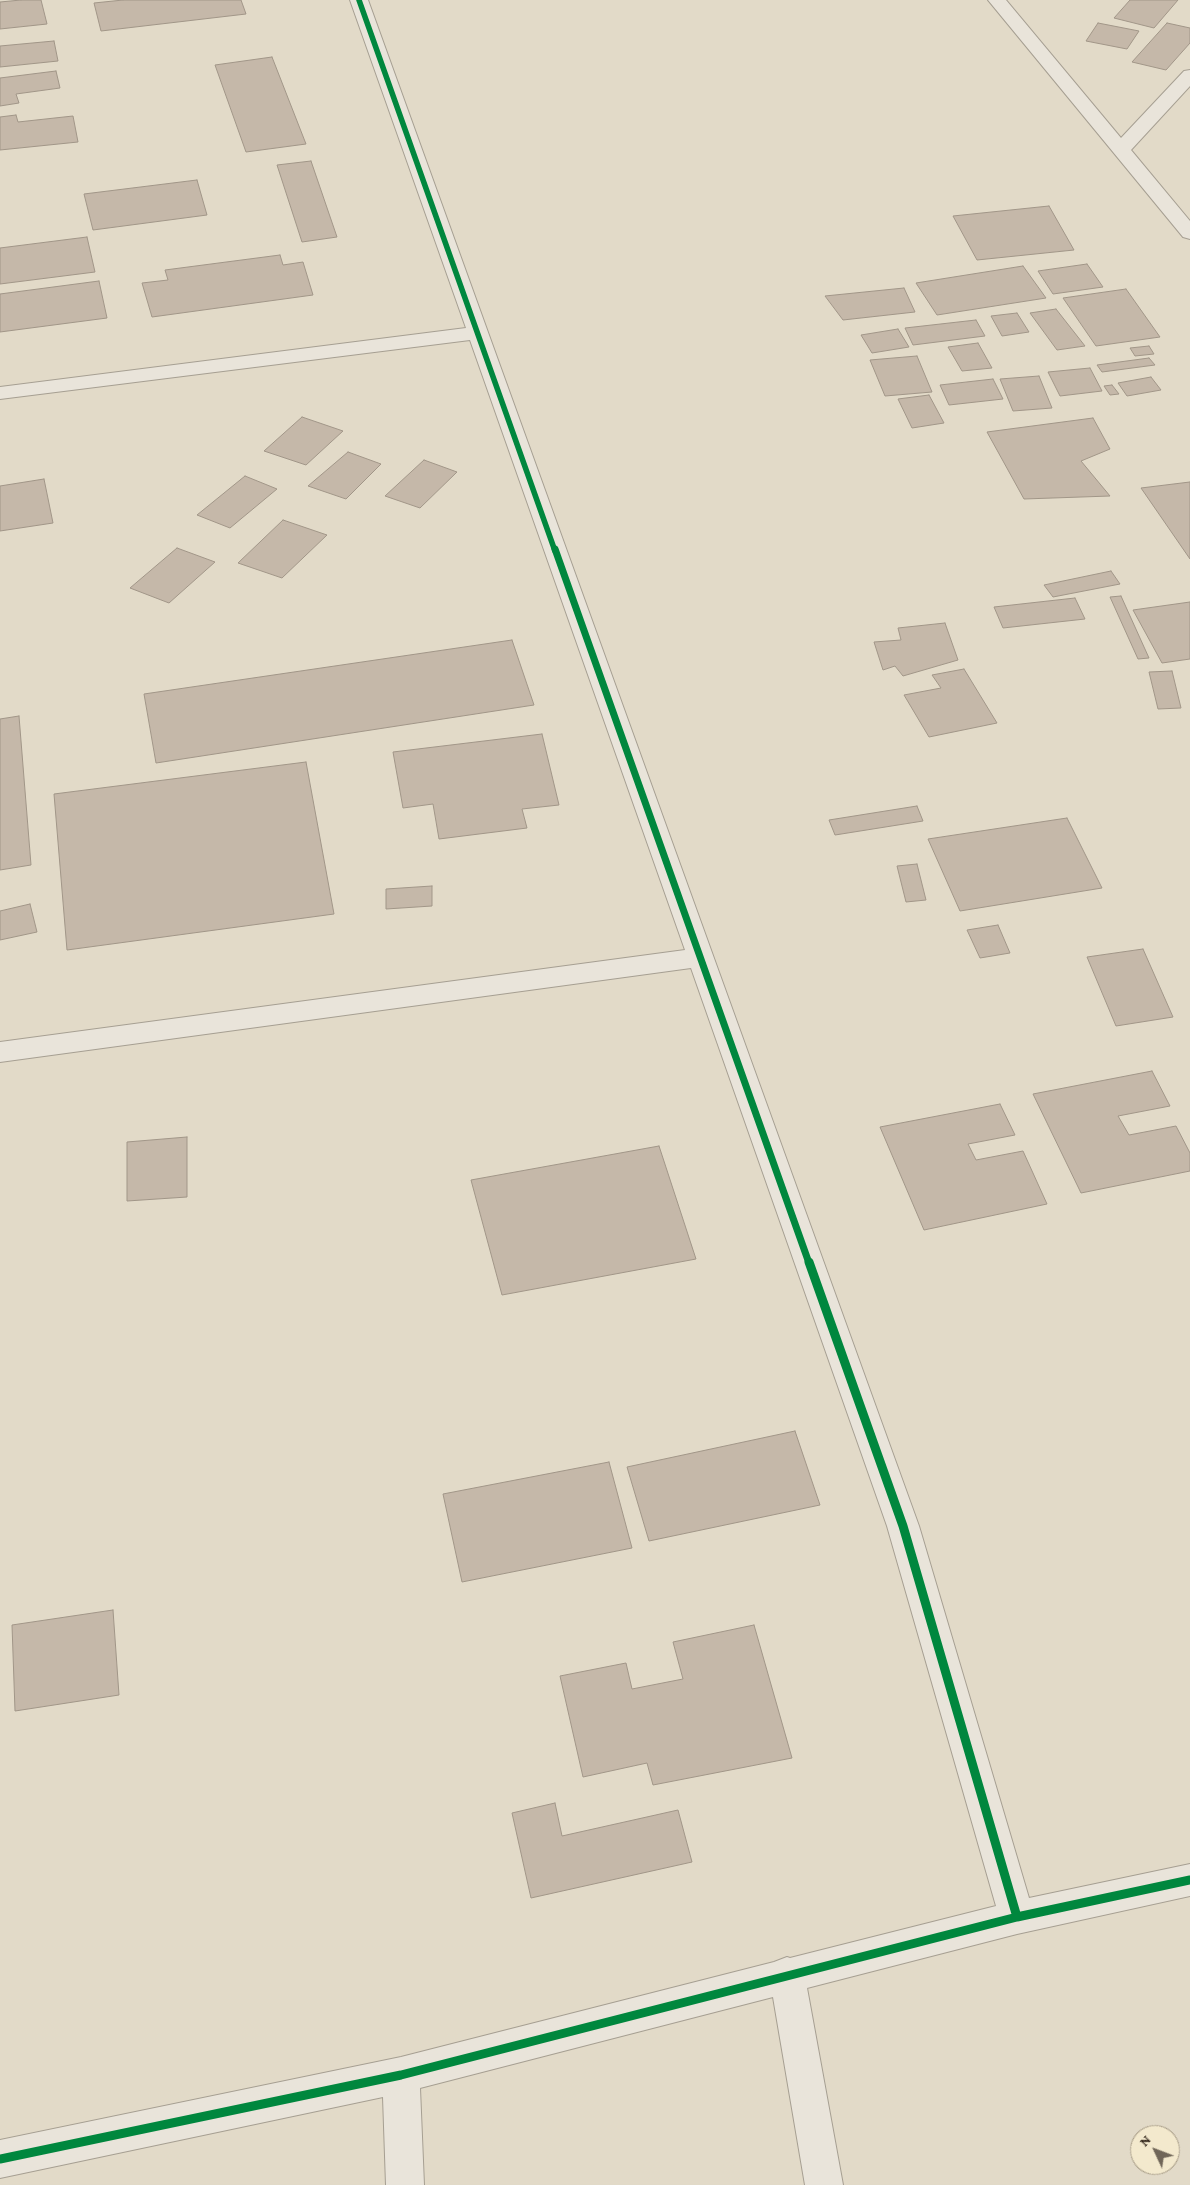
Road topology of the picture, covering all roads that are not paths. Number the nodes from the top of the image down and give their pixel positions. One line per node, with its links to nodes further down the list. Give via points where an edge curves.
1 (359, 0): 6 (street)
2 (997, 0): 4 (street)
3 (1190, 75): 4 (street)
4 (1121, 150): 5 (street)
5 (1190, 233)
6 (478, 333): 7 (street); 8 (street)
7 (0, 393)
8 (701, 957): 9 (street); 11 (street, via 903,1526)
9 (0, 1052)
10 (1190, 1880): 11 (street)
11 (1017, 1916): 12 (street)
12 (787, 1974): 13 (street); 16 (street)
13 (401, 2075): 14 (street); 15 (street)
14 (0, 2159)
15 (405, 2185)
16 (824, 2185)

